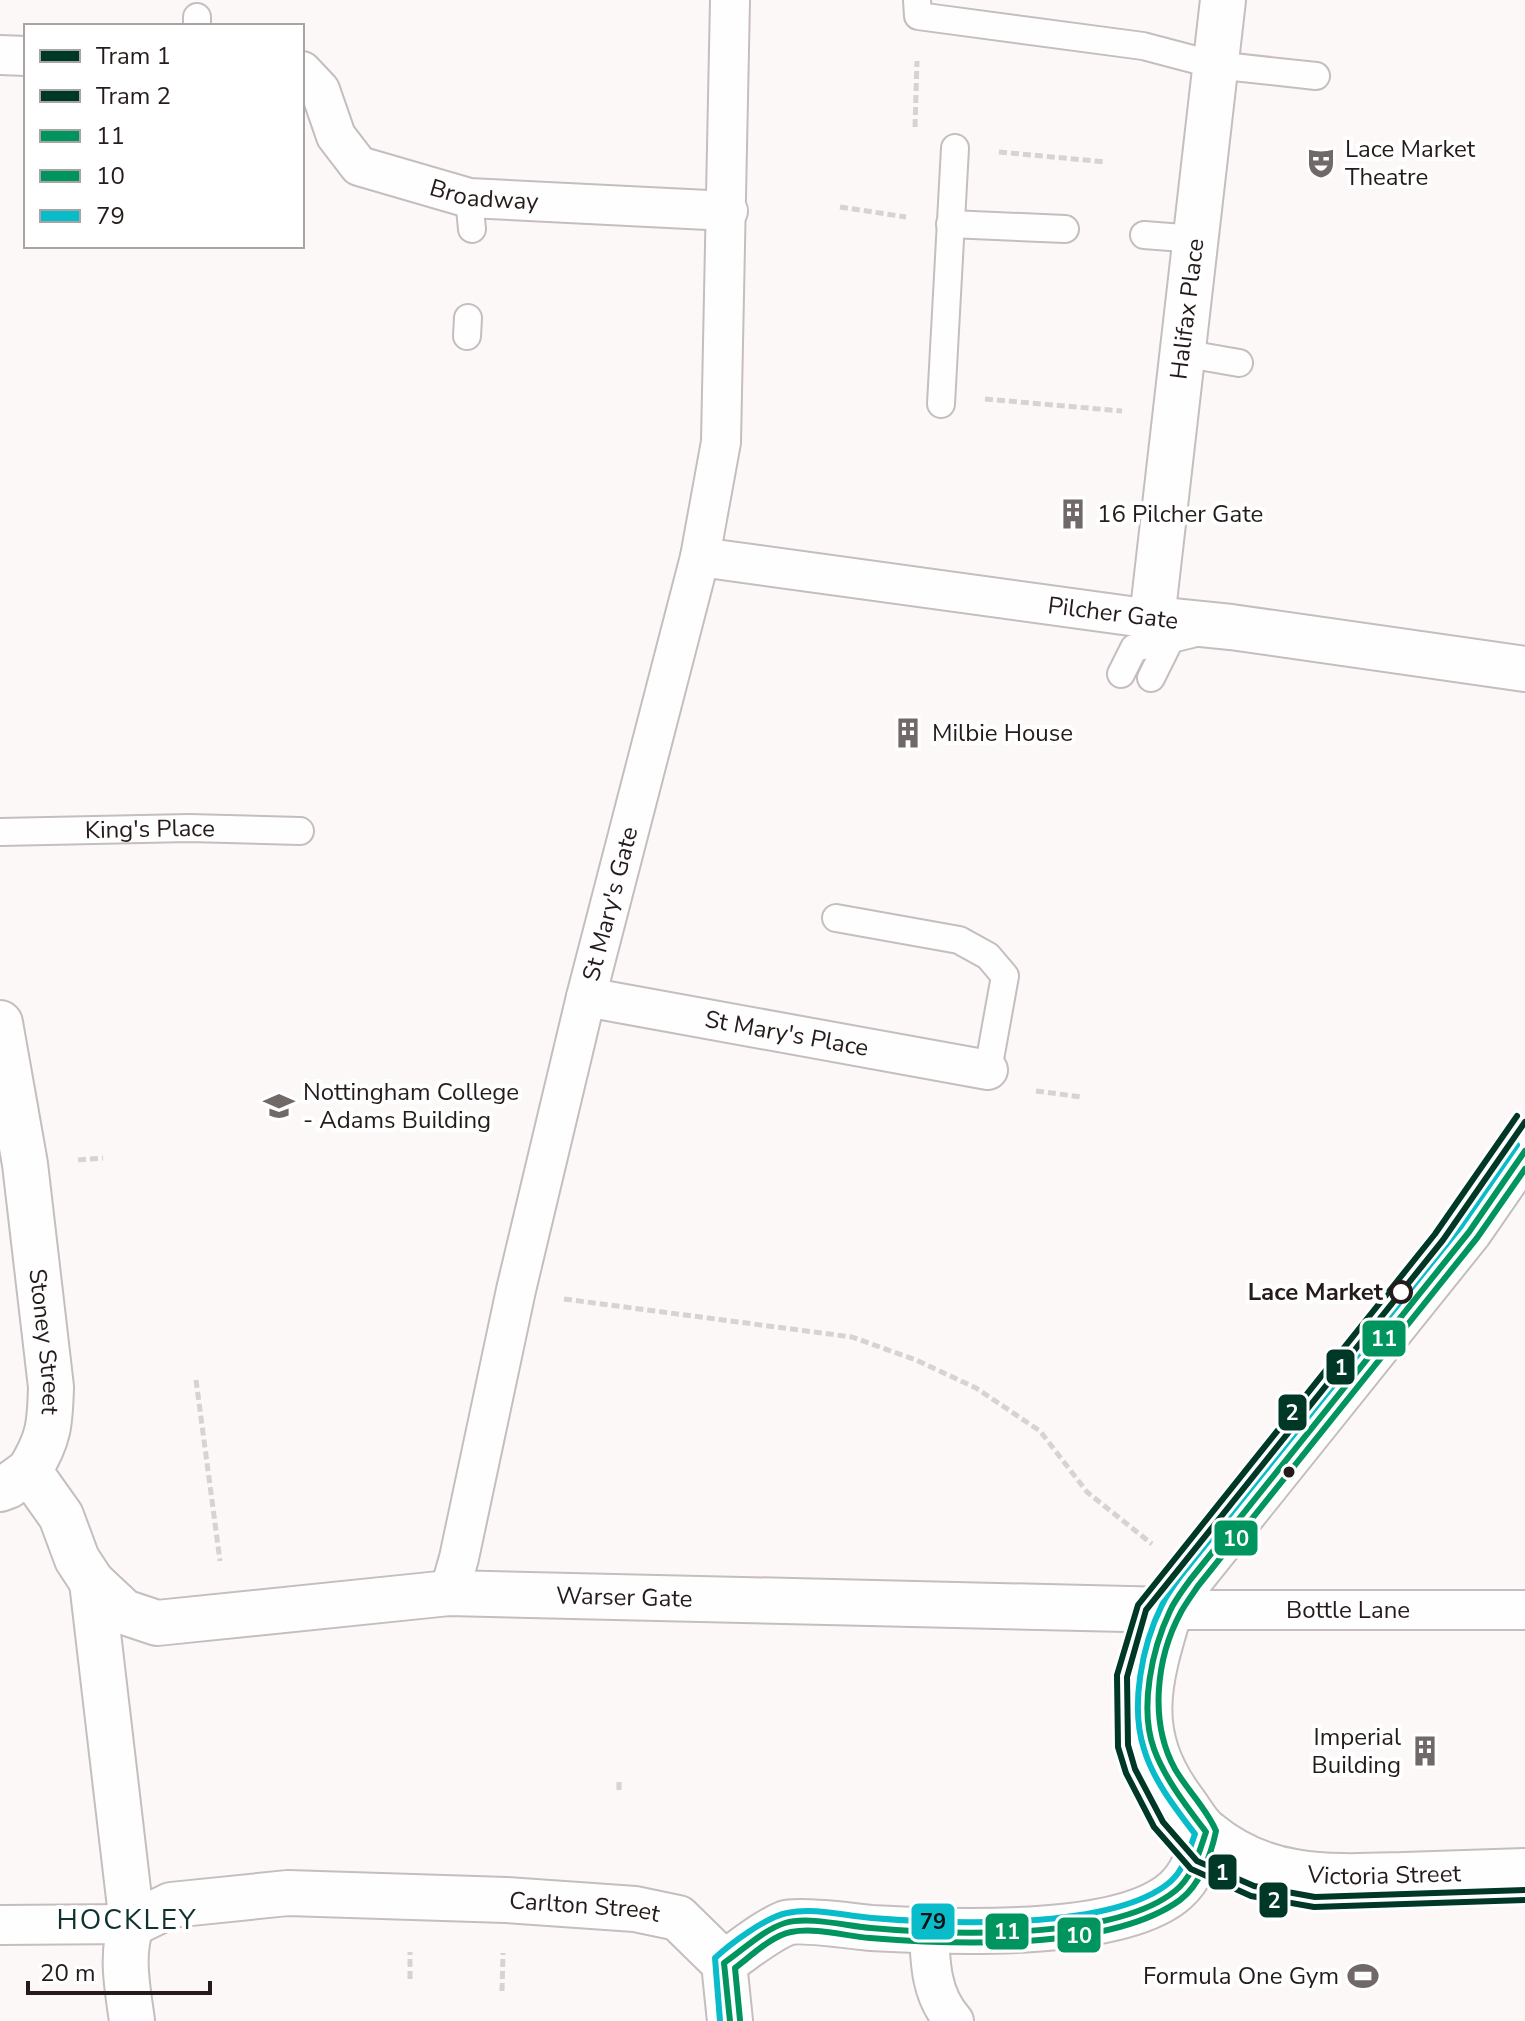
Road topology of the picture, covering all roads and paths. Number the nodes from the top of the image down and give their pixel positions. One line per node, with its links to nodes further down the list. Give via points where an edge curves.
1 (730, 0): 13 (street, St Mary's Gate)
2 (917, 0): 6 (lane, via 918,16 1143,46)
3 (1223, 0): 6 (street, Halifax Place)
4 (0, 55): 5 (street)
5 (24, 56)
6 (1215, 65): 8 (lane); 17 (street, Halifax Place)
7 (304, 73): 13 (street, Broadway, via 320,90 336,136 359,166 470,214)
8 (1316, 76)
9 (916, 86): 10 (path)
10 (915, 125)
11 (955, 148): 14 (lane)
12 (840, 207): 14 (path)
13 (728, 211): 22 (street, St Mary's Gate, via 721,442)
14 (950, 224): 15 (lane); 20 (lane)
15 (1065, 229)
16 (1144, 235): 17 (lane)
17 (1196, 239): 18 (street, Halifax Place)
18 (1182, 353): 19 (lane); 23 (street, Halifax Place)
19 (1239, 363)
20 (941, 400): 21 (path)
21 (1122, 411)
22 (700, 557): 23 (street, Pilcher Gate); 30 (street, St Mary's Gate)
23 (1162, 628): 24 (street, Pilcher Gate, via 1231,627); 25 (lane, via 1134,648); 26 (lane)
24 (1525, 669)
25 (1121, 674)
26 (1151, 678)
27 (300, 831): 28 (lane, King's Place)
28 (0, 832)
29 (836, 918): 32 (lane, via 959,940 988,956 1005,976)
30 (586, 997): 32 (street, St Mary's Place); 38 (street, St Mary's Gate)
31 (0, 1023): 40 (street, Stoney Street, via 25,1164 51,1387 45,1446)
32 (988, 1070)
33 (1039, 1091): 34 (path)
34 (1082, 1097)
35 (1525, 1151): 43 (street, via 1469,1232)
36 (103, 1158): 37 (path)
37 (66, 1161)
38 (516, 1290): 42 (street, St Mary's Gate); 43 (path, via 852,1337 916,1360 976,1388 1040,1431 1087,1492 1157,1548)
39 (196, 1380): 45 (path)
40 (15, 1480): 41 (street, Stoney Street, via 61,1516)
41 (92, 1582): 45 (street, Warser Gate, via 124,1612 157,1623); 50 (street, Stoney Street)
42 (449, 1593): 43 (street, Warser Gate); 45 (street, Warser Gate)
43 (1180, 1595): 44 (street, Bottle Lane); 48 (street, via 1157,1653 1148,1702 1152,1746)
44 (1525, 1610)
45 (223, 1616)
46 (619, 1779): 47 (path)
47 (619, 1790)
48 (1206, 1832): 49 (street, Victoria Street, via 1273,1869 1322,1878); 52 (street, via 1197,1861 1178,1889 1132,1914 1080,1926)
49 (1525, 1871)
50 (132, 1924): 51 (street); 53 (street, Carlton Street, via 171,1905 288,1893 506,1900 635,1909 678,1918); 54 (street, Stoney Street, via 126,1954)
51 (0, 1925)
52 (929, 1931): 53 (street, via 787,1922); 56 (street, via 930,1974)
53 (724, 1963): 55 (street)
54 (132, 2021)
55 (730, 2021)
56 (954, 2021)

